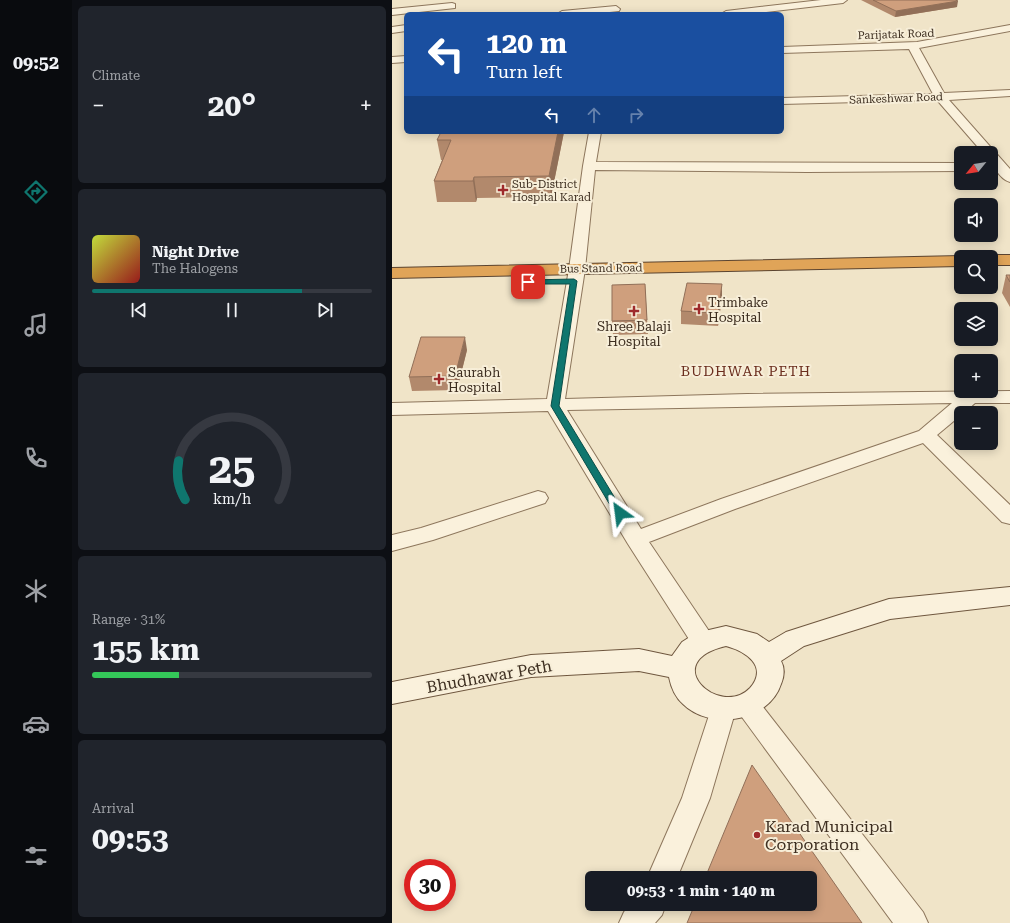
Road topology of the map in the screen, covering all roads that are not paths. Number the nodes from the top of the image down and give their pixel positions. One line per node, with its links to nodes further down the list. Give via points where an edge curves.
1 (602, 0): 5 (street)
2 (843, 0): 6 (street)
3 (452, 6): 4 (street)
4 (392, 12)
5 (620, 12)
6 (743, 12)
7 (404, 28): 9 (street)
8 (1010, 28): 11 (street)
9 (392, 30)
10 (988, 43): 11 (street, Parijatak Road)
11 (913, 46): 12 (street, Parijatak Road); 16 (street)
12 (784, 50)
13 (404, 59): 14 (street)
14 (392, 60)
15 (1010, 92): 16 (street, Sankeshwar Road)
16 (940, 97): 17 (street, Sankeshwar Road); 19 (street)
17 (784, 101)
18 (595, 134): 20 (street)
19 (983, 146)
20 (589, 166): 21 (street); 31 (street)
21 (954, 167)
22 (1001, 167): 23 (street)
23 (1010, 178)
24 (998, 260): 25 (highway)
25 (1010, 260)
26 (954, 261): 31 (highway, Bus Stand Road, via 809,264)
27 (392, 272): 31 (highway, Bus Stand Road)
28 (1010, 274): 30 (highway)
29 (954, 275): 31 (highway)
30 (998, 275)
31 (574, 281): 32 (highway); 36 (street)
32 (392, 284)
33 (998, 397): 34 (street)
34 (1010, 397)
35 (970, 398): 36 (street, via 747,400); 38 (street)
36 (555, 406): 37 (street); 41 (street)
37 (392, 409)
38 (926, 435): 40 (street); 41 (street)
39 (538, 498): 42 (street, via 425,535)
40 (1010, 516)
41 (636, 539): 44 (street)
42 (392, 543)
43 (1010, 596): 45 (street, via 889,609 795,639)
44 (703, 640): 45 (street, via 737,637 758,647); 46 (street, via 684,657)
45 (767, 656): 48 (street, via 772,674 765,692)
46 (681, 669): 47 (street, Bhudhawar Peth, via 639,660 531,666); 48 (street, via 685,687 701,702)
47 (392, 693)
48 (735, 706): 49 (street); 52 (street)
49 (665, 871)
50 (644, 911): 51 (street)
51 (635, 923)
52 (912, 923)

